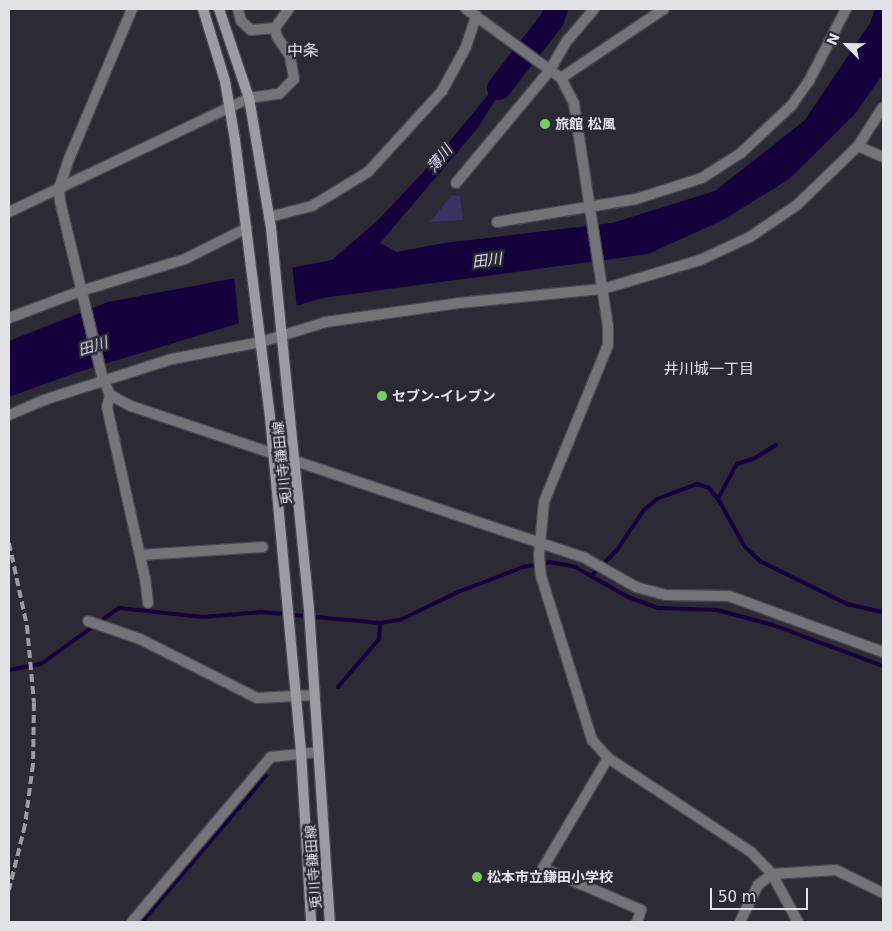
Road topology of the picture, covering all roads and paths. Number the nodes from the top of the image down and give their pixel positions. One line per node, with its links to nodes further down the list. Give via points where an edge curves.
1 (132, 9): 20 (street)
2 (203, 9): 15 (main road, 兎川寺鎌田線)
3 (219, 9): 14 (main road, 兎川寺鎌田線)
4 (238, 9): 11 (street, via 241,21 251,30)
5 (289, 9): 11 (street)
6 (466, 9): 10 (street)
7 (594, 9): 12 (street)
8 (664, 9): 13 (street)
9 (846, 9): 21 (street, via 809,81 763,134 741,152 702,178)
10 (476, 16): 12 (street); 23 (street, via 466,46 442,91 368,172 312,206)
11 (275, 28): 14 (street, via 290,56 294,79 279,94)
12 (547, 67): 13 (street); 19 (street)
13 (561, 78): 21 (street, via 574,104)
14 (249, 98): 15 (street); 23 (main road, 兎川寺鎌田線)
15 (230, 107): 20 (street); 25 (main road, 兎川寺鎌田線)
16 (883, 107): 17 (street)
17 (858, 146): 18 (street); 26 (street, via 797,205 750,237 700,260)
18 (883, 157)
19 (456, 183)
20 (60, 188): 22 (street); 27 (street)
21 (589, 211): 24 (street); 26 (street)
22 (9, 212)
23 (269, 217): 29 (main road, 兎川寺鎌田線)
24 (496, 222)
25 (247, 232): 27 (street, via 185,259); 30 (main road, 兎川寺鎌田線)
26 (602, 285): 29 (street, via 368,314); 36 (street, via 608,345 544,502)
27 (81, 294): 28 (street); 31 (street)
28 (9, 318)
29 (281, 331): 30 (street); 35 (main road, 兎川寺鎌田線)
30 (260, 338): 31 (street); 34 (main road, 兎川寺鎌田線)
31 (103, 378): 32 (street); 33 (street)
32 (110, 396): 34 (street, via 131,406); 38 (street, via 107,406)
33 (9, 415)
34 (274, 453): 35 (street); 43 (main road, 兎川寺鎌田線)
35 (296, 460): 36 (street); 42 (main road, 兎川寺鎌田線)
36 (540, 543): 41 (street, via 592,562 636,587 665,595 729,596); 46 (street, via 540,570 592,740)
37 (263, 547): 38 (street)
38 (140, 555): 39 (street)
39 (148, 603)
40 (88, 621): 43 (street, via 140,639 257,698)
41 (883, 652)
42 (315, 695): 43 (street); 45 (main road, 兎川寺鎌田線)
43 (296, 696): 44 (main road, 兎川寺鎌田線)
44 (301, 752): 45 (street); 49 (street, via 271,757); 50 (main road, 兎川寺鎌田線)
45 (319, 752): 51 (main road, 兎川寺鎌田線)
46 (608, 758): 47 (street, via 751,852); 52 (street, via 543,868 641,910)
47 (772, 874): 48 (street, via 836,870); 53 (street, via 758,885); 54 (street)
48 (883, 893)
49 (132, 922)
50 (310, 922)
51 (330, 922)
52 (637, 922)
53 (740, 922)
54 (798, 922)

